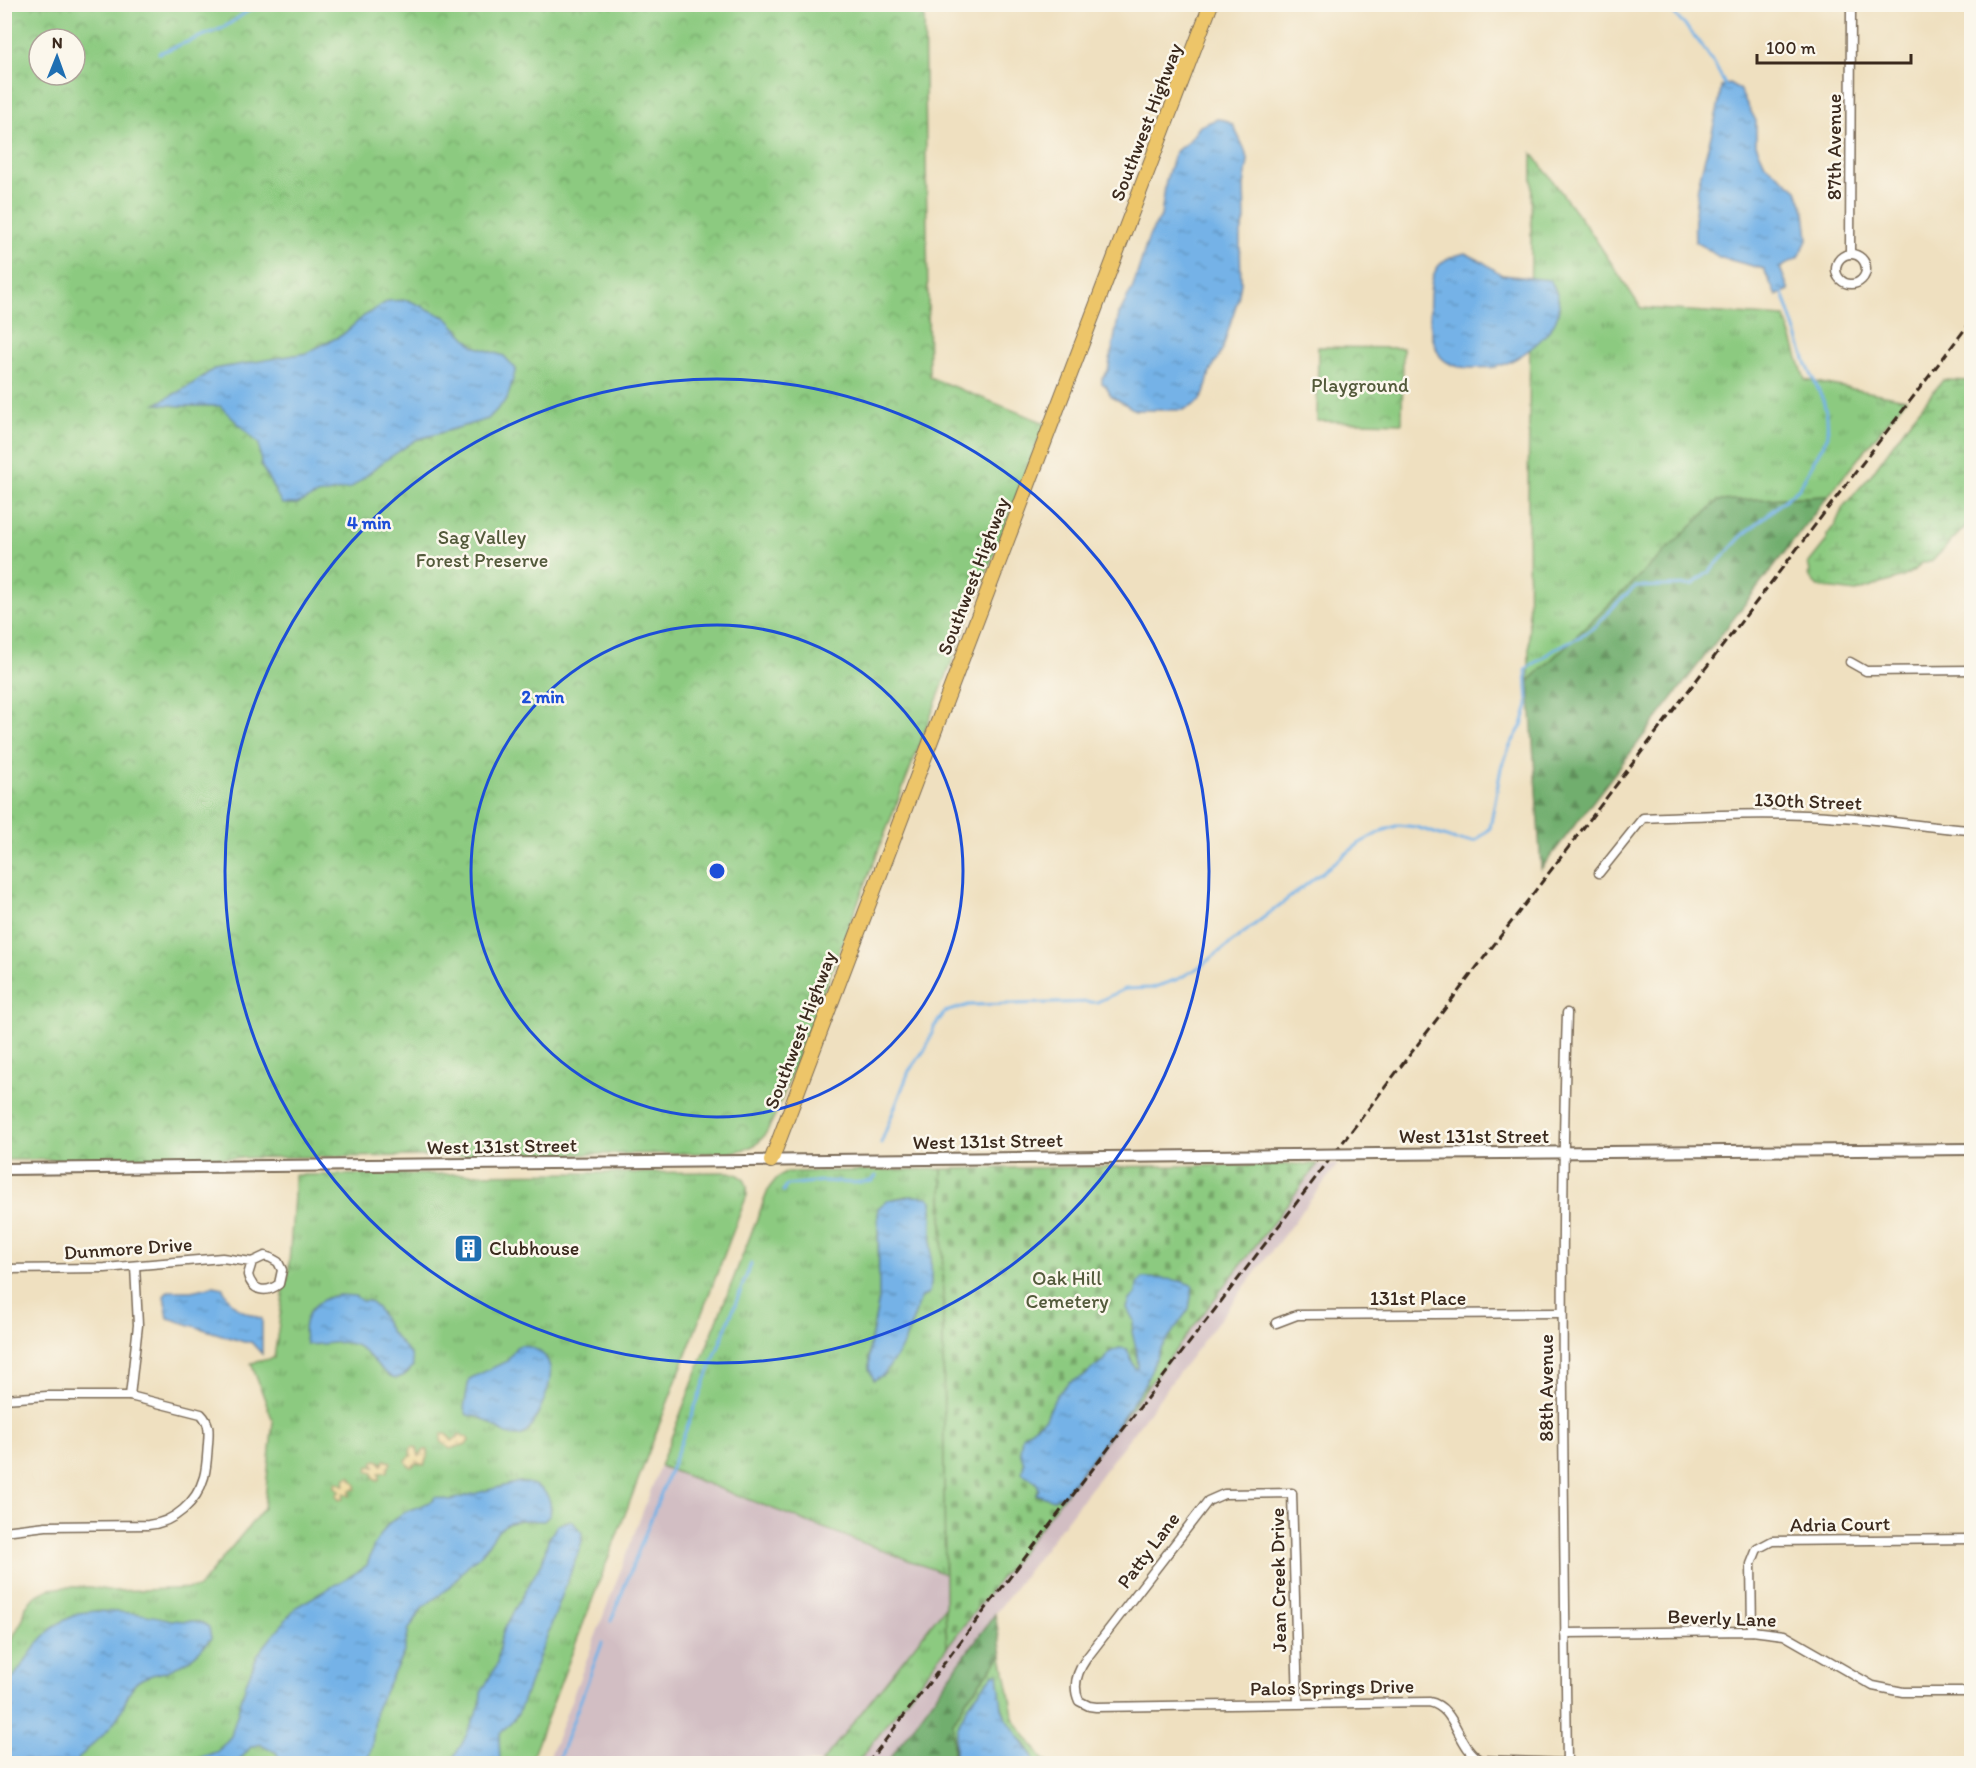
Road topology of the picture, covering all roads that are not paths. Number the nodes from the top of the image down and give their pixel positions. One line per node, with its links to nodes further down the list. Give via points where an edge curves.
1 (1211, 4): 11 (main road, Southwest Highway)
2 (1851, 4): 3 (street, 87th Avenue)
3 (1850, 253)
4 (1850, 662): 5 (street, via 1866,671)
5 (1971, 670)
6 (1971, 830): 7 (street, 130th Street, via 1839,816 1643,818)
7 (1599, 873)
8 (1568, 1013): 10 (street, 88th Avenue)
9 (1971, 1149): 10 (street, West 131st Street)
10 (1563, 1153): 11 (street, West 131st Street, bridge); 16 (street, 88th Avenue)
11 (771, 1161): 12 (street, West 131st Street)
12 (4, 1169)
13 (252, 1262): 13 (street, Dunmore Drive, via 248,1275 253,1286 266,1291 279,1284 282,1270 278,1262 265,1256); 14 (street, Dunmore Drive, via 222,1258)
14 (135, 1266): 15 (street, Dunmore Drive); 18 (street, via 138,1318)
15 (4, 1269)
16 (1562, 1313): 17 (street, 131st Place, via 1297,1315); 24 (street, 88th Avenue)
17 (1276, 1323)
18 (130, 1396): 19 (street); 21 (street, via 201,1414 206,1419 207,1468 192,1500 172,1519 158,1524 46,1526)
19 (4, 1399)
20 (1292, 1492): 26 (street, Patty Lane, via 1224,1494 1208,1501 1080,1668); 27 (street, Jean Creek Drive)
21 (4, 1531)
22 (1971, 1539): 23 (street, Adria Court, via 1772,1541 1757,1550 1751,1564)
23 (1752, 1631): 24 (street, Beverly Lane); 25 (street, Beverly Lane, via 1784,1635 1873,1686 1903,1692)
24 (1565, 1634): 28 (street, 88th Avenue)
25 (1971, 1692)
26 (1076, 1694): 27 (street, Palos Springs Drive, via 1083,1704 1096,1707)
27 (1298, 1704): 28 (street, Palos Springs Drive, via 1436,1703 1470,1751 1481,1760)
28 (1567, 1763)

